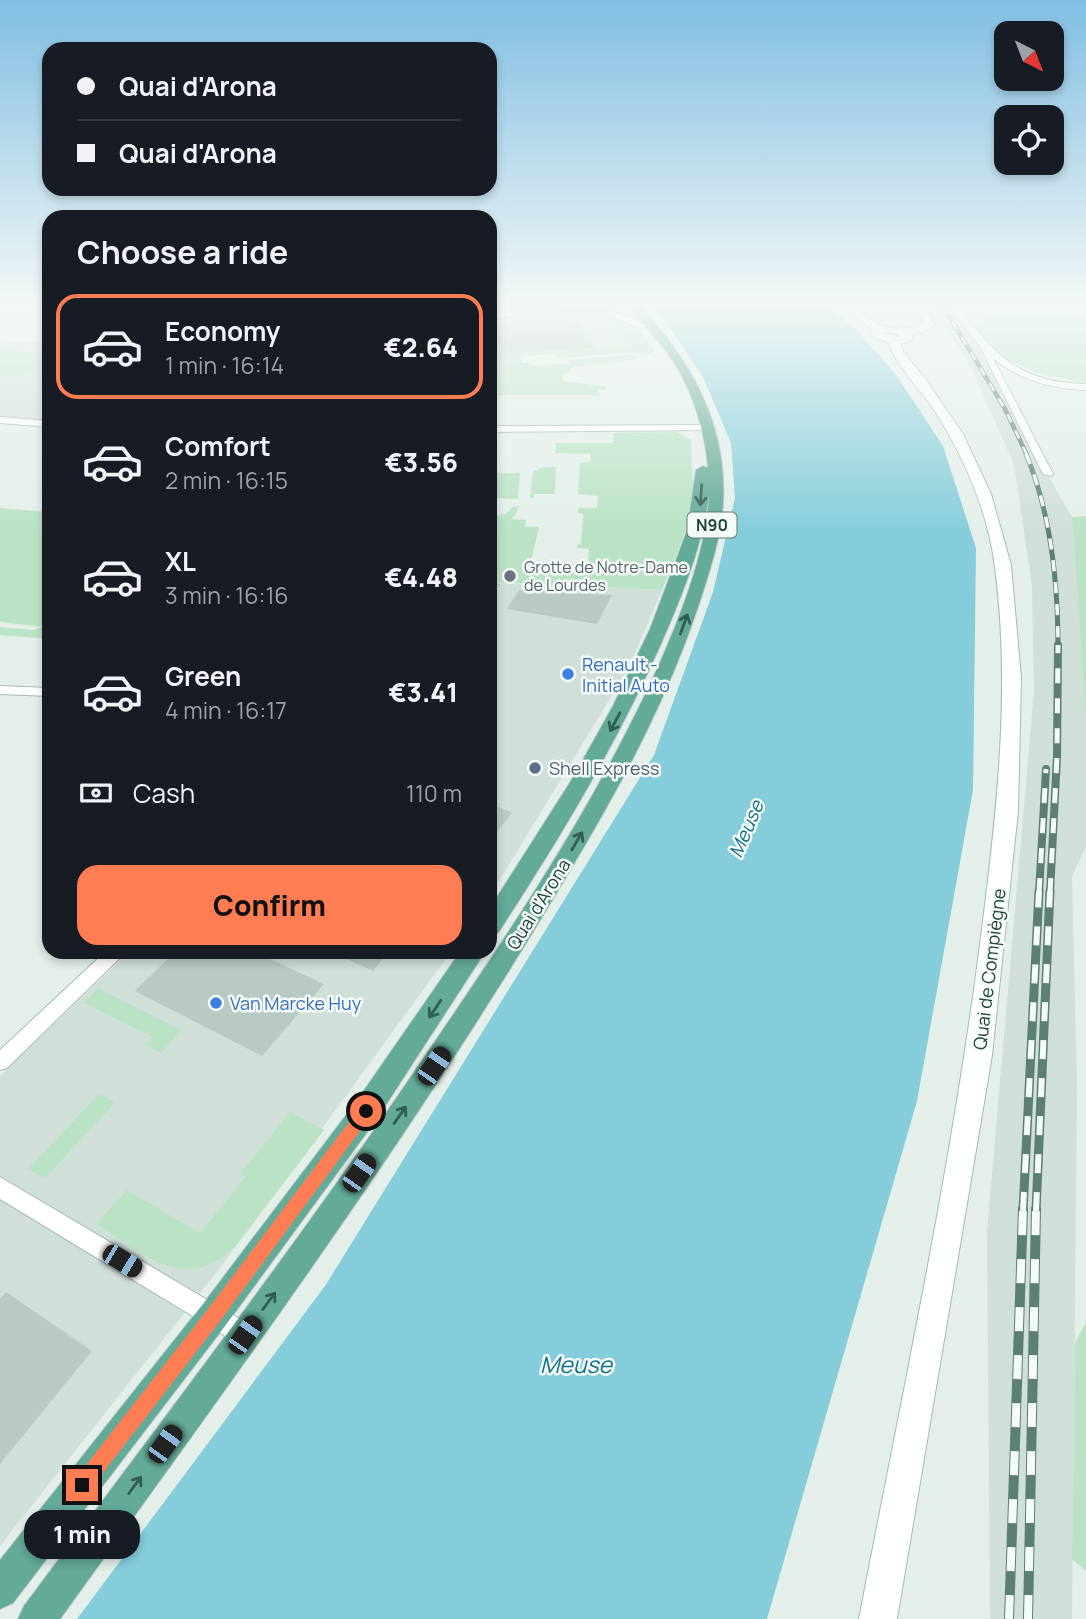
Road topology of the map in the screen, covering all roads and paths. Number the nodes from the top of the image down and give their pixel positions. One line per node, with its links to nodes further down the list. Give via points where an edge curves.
1 (678, 382): 9 (main road, Quai d'Arona / N90)
2 (691, 382): 9 (main road, Quai d'Arona / N90)
3 (921, 382): 23 (main road, Quai de Compiègne, via 956,434 984,494 1003,565 1012,678 1007,811 979,1055)
4 (999, 382): 11 (street)
5 (1039, 382): 6 (street)
6 (1086, 387)
7 (0, 420): 8 (street)
8 (42, 423)
9 (703, 427): 10 (street); 14 (main road, Quai d'Arona / N90, one-way to 14, via 700,510 674,593 594,762); 20 (main road, Quai d'Arona / N90, one-way to 9, via 489,985 632,741 663,679 707,553 716,498 715,456)
10 (497, 429)
11 (1048, 474)
12 (0, 690): 13 (street)
13 (42, 692)
14 (497, 915)
15 (110, 959): 17 (street)
16 (468, 959): 19 (main road, one-way to 19, via 366,1111)
17 (0, 1062)
18 (0, 1188): 19 (street)
19 (214, 1315): 20 (street); 21 (main road)
20 (245, 1335): 22 (main road, Quai d'Arona / N90, one-way to 20)
21 (0, 1590)
22 (37, 1619)
23 (878, 1619)

